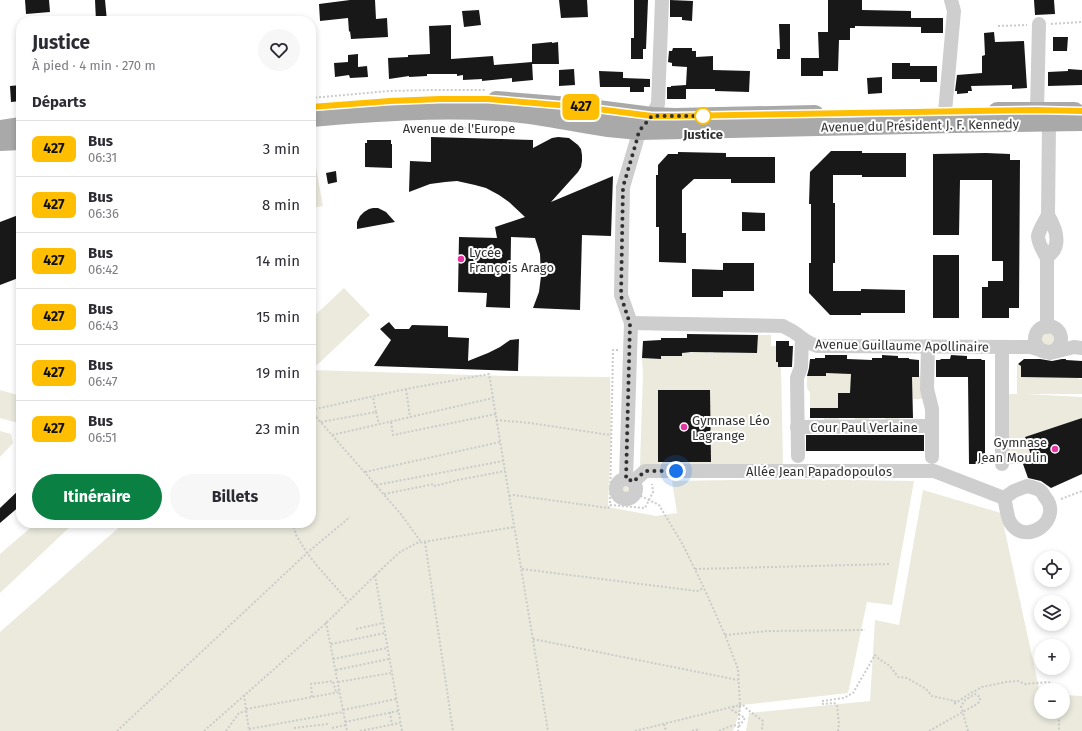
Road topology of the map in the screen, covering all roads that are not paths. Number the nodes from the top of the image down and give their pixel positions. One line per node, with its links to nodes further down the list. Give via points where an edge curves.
1 (662, 0): 7 (street, via 658,104)
2 (951, 0): 6 (street, via 954,11)
3 (1039, 24): 8 (street)
4 (316, 107): 7 (main road, Avenue de l'Europe, via 390,101 488,99)
5 (1082, 111): 8 (main road, Avenue du Président J. F. Kennedy)
6 (945, 112): 7 (main road, Avenue du Président J. F. Kennedy); 8 (main road, Avenue du Président J. F. Kennedy)
7 (652, 116): 13 (street)
8 (1043, 117): 10 (main road, Avenue du Président J. F. Kennedy); 13 (main road, Avenue du Président J. F. Kennedy, via 947,124); 17 (street, via 1048,215 1038,236 1047,258)
9 (316, 118): 13 (main road, Avenue de l'Europe, via 437,110 498,112)
10 (1082, 122)
11 (16, 127): 12 (main road)
12 (0, 129)
13 (639, 131): 16 (street, via 623,187 621,296)
14 (16, 141): 15 (main road)
15 (0, 142)
16 (630, 324): 19 (street, Avenue Guillaume Apollinaire, via 782,326); 29 (street, Allée Jean Papadopoulos, via 632,485 645,471 934,471)
17 (1048, 327): 18 (street, via 1055,329); 23 (street, via 1041,328 1035,336 1037,346)
18 (1060, 338): 22 (street); 23 (street, via 1058,347)
19 (802, 339): 20 (street, Avenue Guillaume Apollinaire, via 817,346); 25 (street, via 801,366 797,378)
20 (928, 346): 21 (street, Avenue Guillaume Apollinaire); 24 (street, via 927,389 932,409)
21 (1002, 347): 23 (street, Avenue Guillaume Apollinaire, via 1031,347); 28 (street)
22 (1078, 347): 23 (street, Avenue Guillaume Apollinaire)
23 (1044, 352)
24 (932, 426): 25 (street, Cour Paul Verlaine); 27 (street)
25 (797, 427): 26 (street)
26 (798, 456)
27 (932, 457)
28 (1002, 464)
29 (1004, 498)

